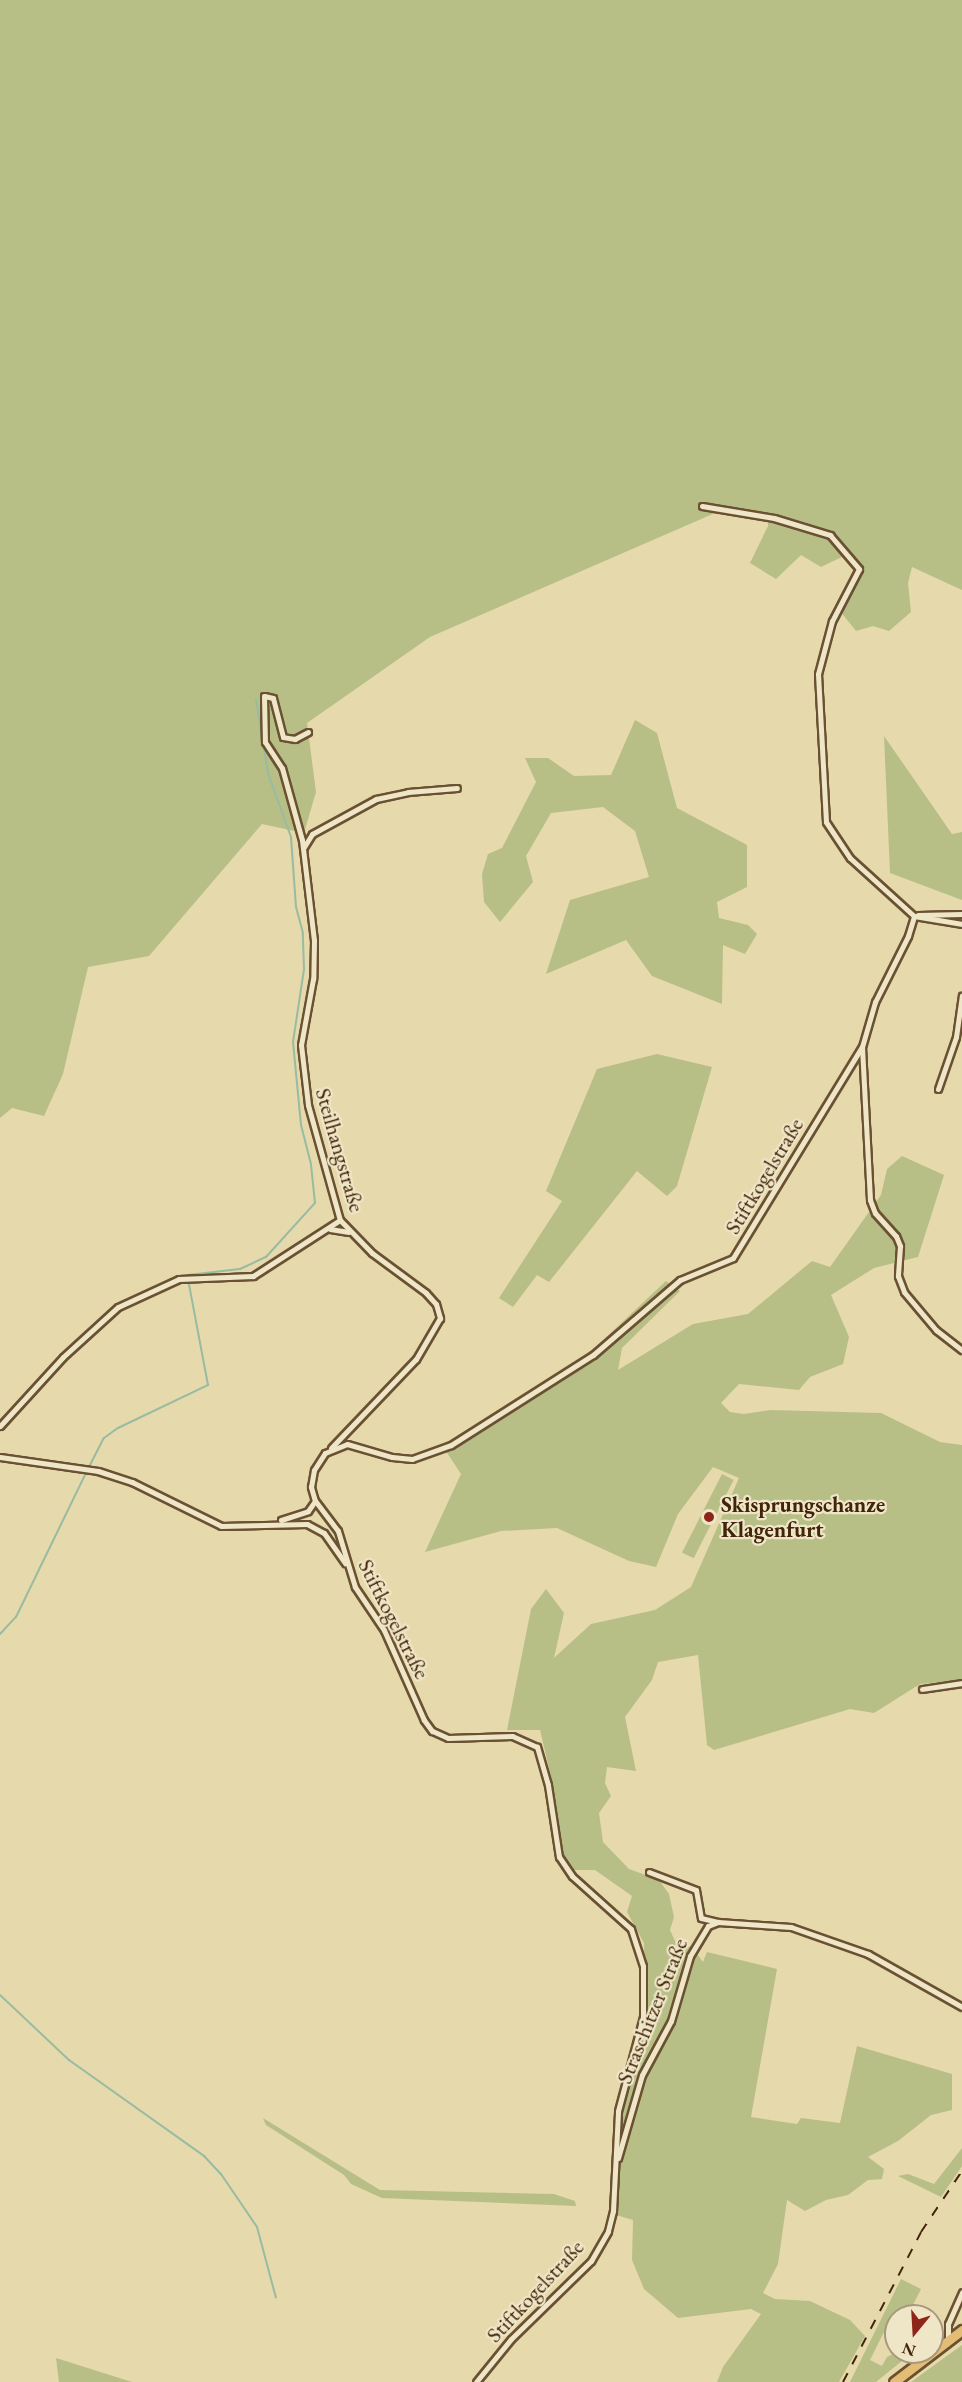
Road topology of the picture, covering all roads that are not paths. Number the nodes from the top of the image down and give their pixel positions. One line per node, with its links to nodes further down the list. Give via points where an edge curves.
1 (702, 506): 6 (street, via 774,518 830,535 859,569 832,621 818,674 824,813 831,832 850,858)
2 (308, 732): 4 (street, Steilhangstraße, via 295,739 283,737 273,698 264,696 265,741 282,768)
3 (457, 788): 4 (street, via 376,799 312,834)
4 (303, 849): 11 (street, Steilhangstraße, via 315,959 301,1030 303,1076)
5 (962, 914): 6 (street)
6 (914, 916): 7 (street); 9 (street, Stiftkogelstraße, via 909,936 874,1002)
7 (962, 924)
8 (962, 995): 10 (street, via 956,1037)
9 (862, 1047): 14 (street, Stiftkogelstraße, via 870,1200 900,1246 898,1276 904,1292 936,1330); 16 (street, Stiftkogelstraße, via 733,1257 680,1280 584,1361 451,1445 412,1459 353,1444)
10 (938, 1089)
11 (340, 1220): 12 (street); 13 (street, Steilhangstraße)
12 (330, 1229): 13 (street); 15 (street, via 253,1276 179,1279 133,1298 104,1317)
13 (350, 1232): 16 (street, Steilhangstraße, via 426,1293 436,1304 440,1318 416,1359)
14 (962, 1350)
15 (0, 1426)
16 (330, 1449): 18 (street, via 314,1470 311,1487)
17 (0, 1457): 19 (street, via 98,1471 132,1482 221,1526)
18 (315, 1501): 19 (street, via 308,1511); 20 (street, Stiftkogelstraße, via 338,1532)
19 (274, 1522): 20 (street, via 300,1522 318,1529)
20 (345, 1564): 28 (street, Stiftkogelstraße, via 359,1594 384,1630 432,1731 457,1739 520,1737 537,1747 548,1785 556,1844 565,1868 624,1920 638,1943 643,1966 643,2017 618,2111)
21 (962, 1683): 22 (street)
22 (922, 1689)
23 (649, 1872): 24 (street, via 696,1890)
24 (701, 1917): 25 (street); 26 (street)
25 (718, 1922): 26 (street, Straschitzer Straße); 27 (street, Straschitzer Straße, via 780,1924 849,1945 924,1982)
26 (704, 1931): 28 (street, Straschitzer Straße, via 690,1956 671,2021 642,2075)
27 (962, 2007)
28 (616, 2165): 32 (street, Stiftkogelstraße, via 614,2211 591,2261 511,2339)
29 (962, 2292): 31 (street, via 948,2324)
30 (962, 2330): 31 (main road)
31 (948, 2340): 33 (main road)
32 (476, 2382)
33 (894, 2382)

